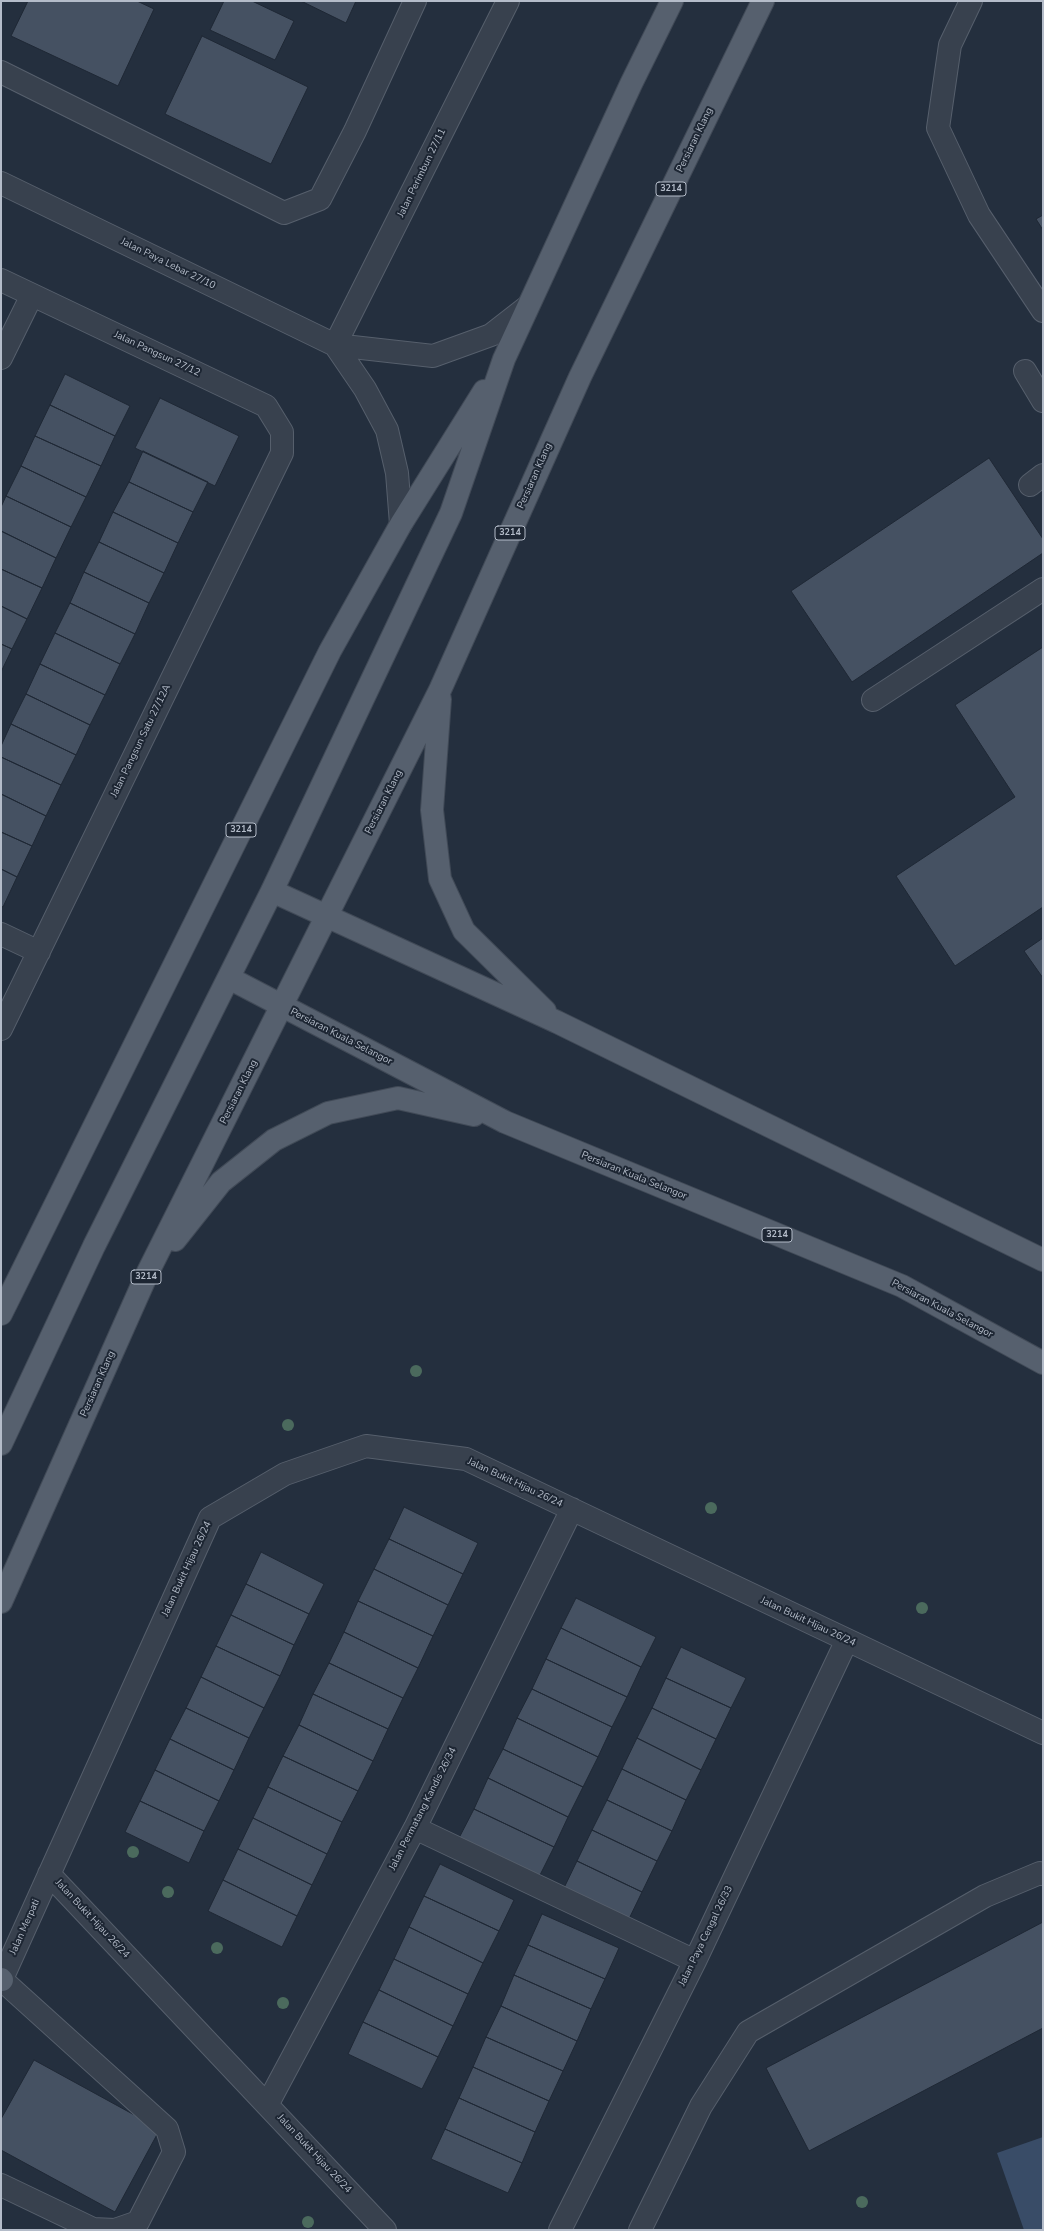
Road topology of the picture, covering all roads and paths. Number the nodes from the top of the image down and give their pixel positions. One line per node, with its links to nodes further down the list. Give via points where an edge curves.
1 (415, 1): 6 (street, via 355,131 320,199 284,213)
2 (508, 1): 12 (street, Jalan Perimbun 27/11)
3 (672, 1): 10 (main road, 3214)
4 (763, 1): 20 (main road, Persiaran Klang / 3214, via 580,377)
5 (971, 1): 11 (street, via 950,45 938,128 979,215)
6 (1, 72)
7 (1, 183): 12 (street, Jalan Paya Lebar 27/10)
8 (1, 280): 9 (street, Jalan Pangsun 27/12)
9 (32, 295): 13 (street); 17 (street, Jalan Pangsun 27/12, via 266,406 282,432)
10 (527, 307): 12 (street, Jalan Paya Lebar 27/10, via 491,335 433,356); 14 (main road, 3214)
11 (1043, 311)
12 (335, 345): 18 (street, Jalan Paya Lebar 27/10, via 365,389 387,430 396,473)
13 (1, 358)
14 (504, 359): 18 (main road, 3214); 22 (main road, via 451,512)
15 (1025, 371): 16 (street)
16 (1043, 401)
17 (282, 453): 25 (street, Jalan Pangsun Satu 27/12A)
18 (400, 524): 33 (main road, 3214, via 330,651)
19 (1043, 589): 21 (street)
20 (440, 690): 23 (main road, Persiaran Klang / 3214); 28 (main road, via 432,810 440,879 464,931)
21 (873, 700)
22 (272, 891): 23 (main road); 26 (main road)
23 (327, 916): 27 (main road, Persiaran Klang / 3214); 28 (main road)
24 (1, 934): 25 (street)
25 (39, 952): 29 (street, Jalan Pangsun Satu 27/12A)
26 (229, 978): 27 (main road, Persiaran Kuala Selangor / 3214); 35 (main road, via 94,1246)
27 (281, 1007): 30 (main road, Persiaran Kuala Selangor / 3214); 32 (main road, Persiaran Klang / 3214)
28 (556, 1022): 31 (main road)
29 (1, 1029)
30 (505, 1122): 32 (main road, via 398,1098 328,1113 274,1140 221,1182); 34 (main road, Persiaran Kuala Selangor / 3214, via 902,1286)
31 (1043, 1260)
32 (148, 1272): 37 (main road, Persiaran Klang / 3214)
33 (1, 1314)
34 (1043, 1363)
35 (1, 1444)
36 (572, 1509): 38 (street, Jalan Bukit Hijau 26/24); 40 (street, Jalan Permatang Kandis 26/34); 41 (street, Jalan Bukit Hijau 26/24, via 466,1459 366,1446 285,1474 210,1518)
37 (1, 1602)
38 (847, 1640): 39 (street, Jalan Bukit Hijau 26/24); 43 (street, Jalan Paya Cengal 26/33)
39 (1043, 1733)
40 (415, 1828): 43 (street); 45 (street, Jalan Permatang Kandis 26/34)
41 (49, 1874): 44 (street, Jalan Merpati); 45 (street, Jalan Bukit Hijau 26/24)
42 (1043, 1874): 49 (street, via 1040,1873 986,1896 748,2032 701,2106)
43 (695, 1961): 48 (street, Jalan Paya Cengal 26/33)
44 (1, 1980): 46 (street, via 168,2129 174,2152 138,2222 115,2230 93,2229)
45 (267, 2105): 47 (street, Jalan Bukit Hijau 26/24)
46 (1, 2185)
47 (385, 2230)
48 (560, 2230)
49 (640, 2230)

